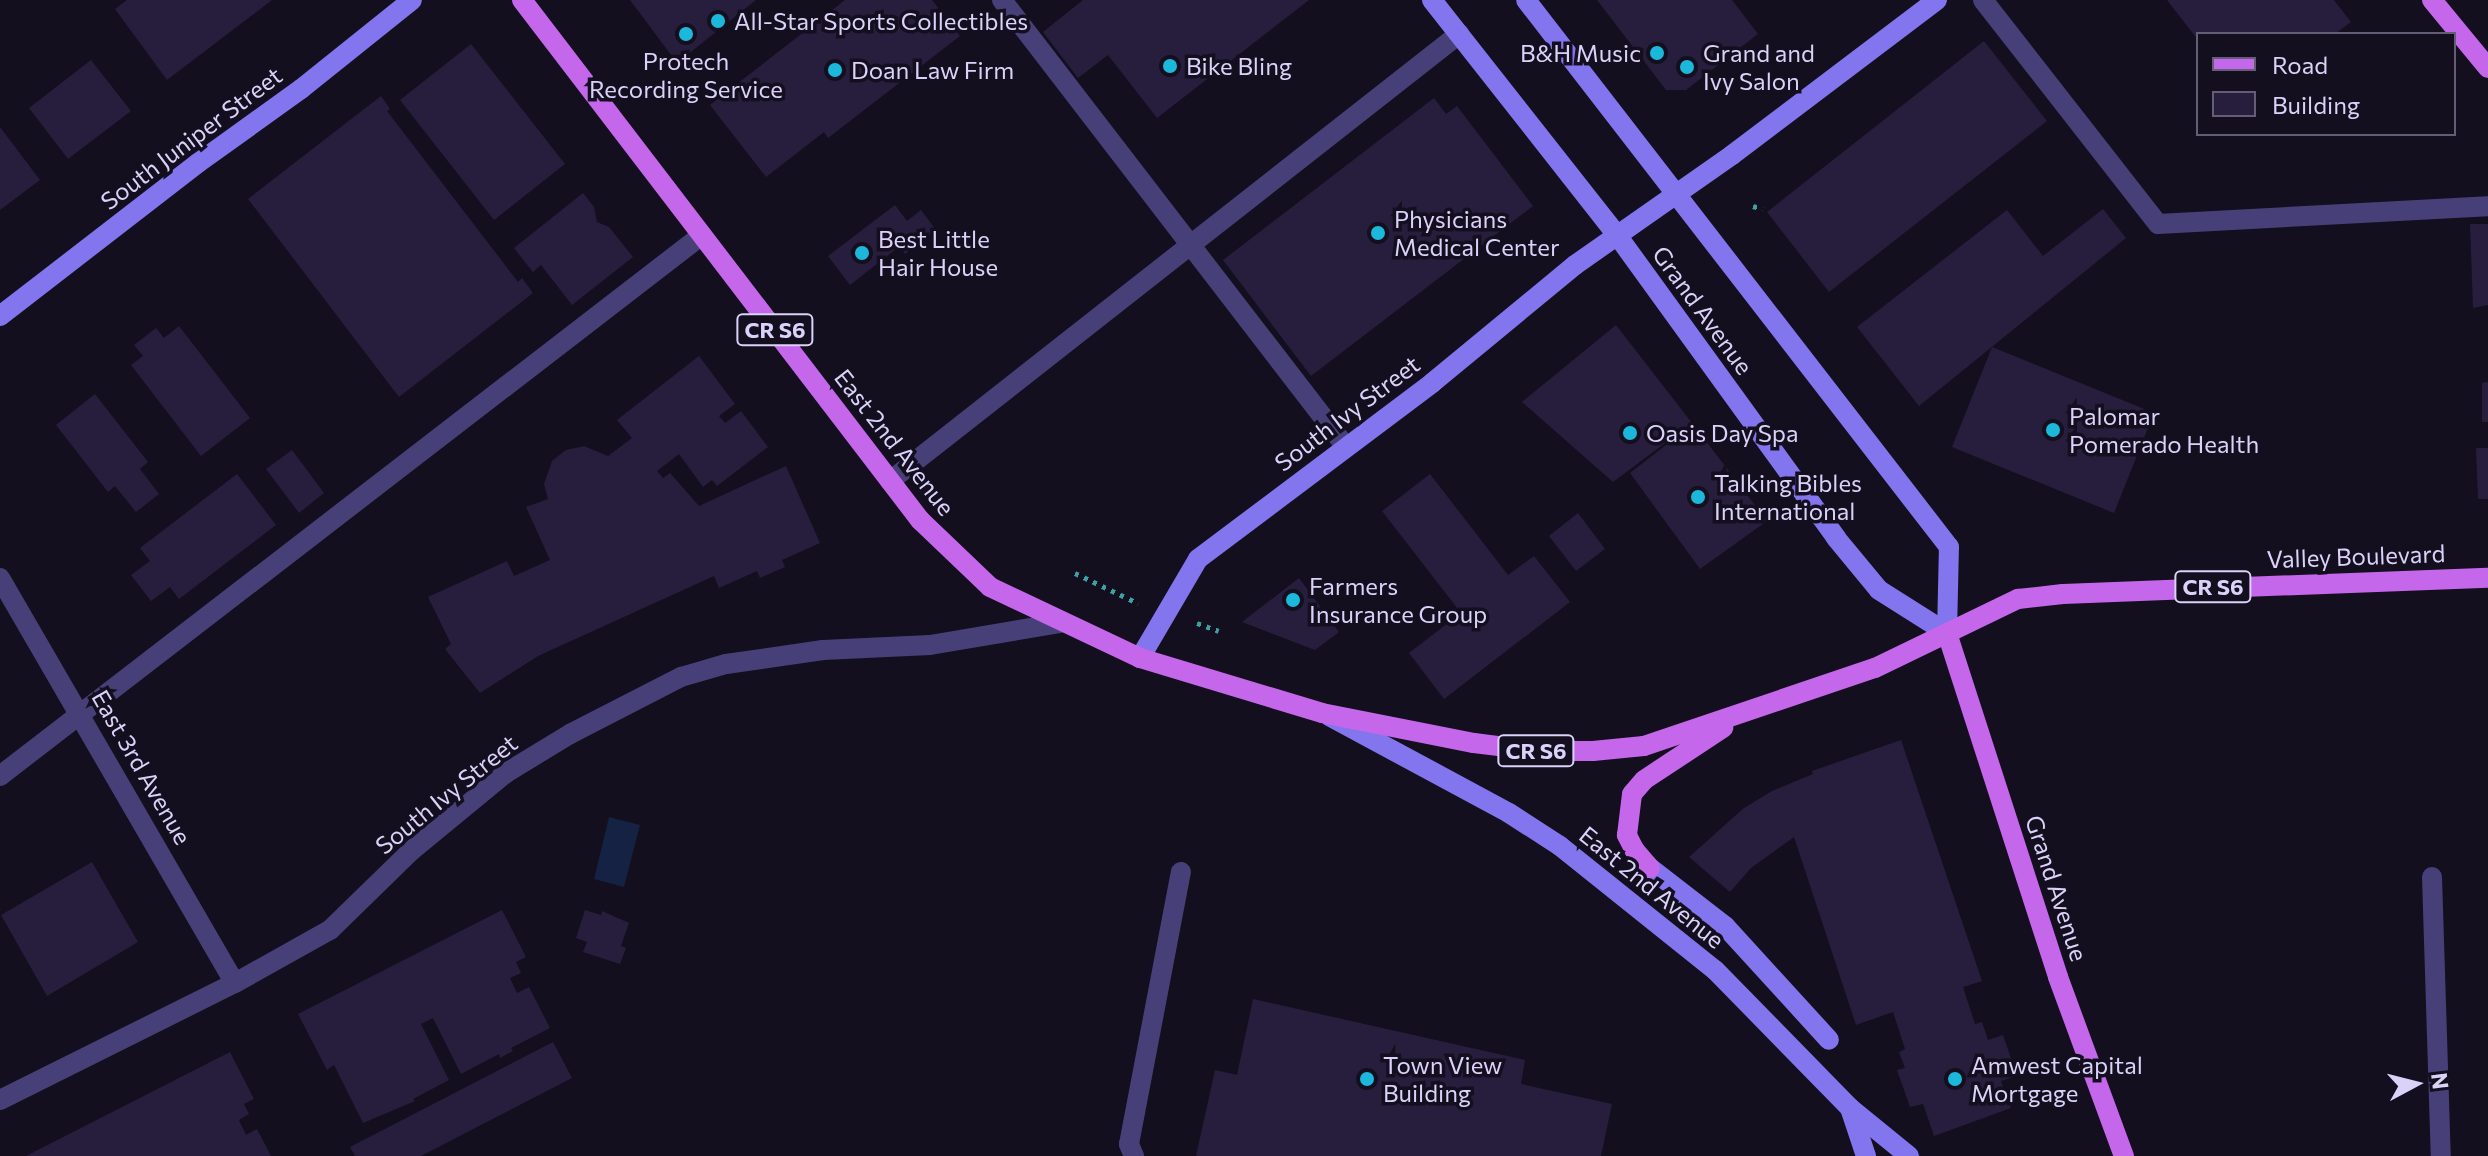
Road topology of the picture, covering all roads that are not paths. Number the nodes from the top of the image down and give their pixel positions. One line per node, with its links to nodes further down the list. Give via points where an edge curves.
1 (412, 0): 16 (main road, South Juniper Street)
2 (522, 0): 13 (main road, East 2nd Avenue / CR S6)
3 (1002, 0): 15 (street)
4 (1432, 0): 9 (main road, Grand Avenue)
5 (1526, 0): 11 (main road, Grand Avenue)
6 (1937, 0): 11 (main road, South Ivy Street)
7 (1983, 0): 12 (street, via 2158,224)
8 (2432, 0): 10 (main road)
9 (1459, 34): 14 (main road, Grand Avenue); 15 (street)
10 (2488, 68)
11 (1677, 193): 14 (main road, South Ivy Street); 22 (main road, Grand Avenue, via 1949,547)
12 (2488, 206)
13 (702, 235): 18 (main road, East 2nd Avenue / CR S6); 25 (street)
14 (1617, 235): 17 (main road, South Ivy Street); 22 (main road, Grand Avenue, via 1879,590)
15 (1191, 245): 17 (street); 18 (street)
16 (0, 316)
17 (1346, 447): 23 (main road, South Ivy Street, via 1198,559)
18 (890, 481): 21 (main road, East 2nd Avenue / CR S6, via 920,520 990,587)
19 (0, 578): 25 (street, East 3rd Avenue)
20 (2488, 578): 22 (main road, Valley Boulevard / CR S6, via 2063,594 2018,599)
21 (1060, 623): 23 (main road, East 2nd Avenue / CR S6); 30 (street, South Ivy Street, via 930,645 823,650 726,664 681,677 506,773 411,851 330,930)
22 (1947, 633): 24 (main road, East 2nd Avenue / CR S6, via 1875,668); 37 (main road, Grand Avenue, via 2058,977)
23 (1140, 658): 26 (main road, East 2nd Avenue / CR S6)
24 (1747, 712): 26 (main road, East 2nd Avenue / CR S6, via 1644,746 1593,751 1474,743); 31 (main road, East 2nd Avenue, via 1644,780 1632,794 1627,835 1650,868 1725,926)
25 (81, 713): 27 (street); 30 (street, East 3rd Avenue)
26 (1322, 713): 33 (main road, East 2nd Avenue, via 1560,846 1715,970)
27 (0, 776)
28 (1181, 872): 34 (street, via 1129,1144)
29 (2432, 877): 38 (street)
30 (235, 983): 32 (street, South Ivy Street)
31 (1829, 1040)
32 (0, 1100)
33 (1850, 1108): 35 (main road); 36 (main road, East 2nd Avenue)
34 (1134, 1156)
35 (1866, 1156)
36 (1909, 1156)
37 (2124, 1156)
38 (2441, 1156)

